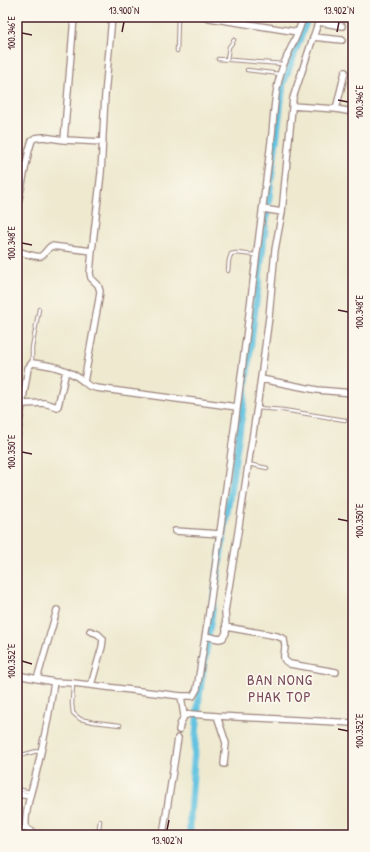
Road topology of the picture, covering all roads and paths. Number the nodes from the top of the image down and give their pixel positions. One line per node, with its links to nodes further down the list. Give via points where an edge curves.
1 (74, 17): 22 (street)
2 (112, 17): 23 (street)
3 (178, 17): 12 (lane)
4 (202, 17): 8 (street)
5 (303, 17): 8 (street)
6 (319, 20): 7 (street); 9 (street)
7 (342, 26)
8 (298, 32): 15 (street)
9 (313, 37): 11 (street); 19 (street)
10 (234, 40): 14 (lane, via 229,47)
11 (342, 40)
12 (176, 50)
13 (218, 59): 14 (lane)
14 (227, 60): 15 (lane)
15 (284, 64): 18 (street)
16 (247, 70): 18 (lane)
17 (345, 72): 20 (street)
18 (280, 74): 25 (street)
19 (292, 106): 20 (street); 26 (street)
20 (336, 109): 21 (street)
21 (353, 112)
22 (64, 140): 23 (street); 24 (street, via 43,137 32,140)
23 (103, 142): 28 (street)
24 (17, 208)
25 (264, 209): 26 (street); 29 (street)
26 (281, 212): 34 (street)
27 (17, 251): 28 (street, via 39,256 51,246)
28 (92, 251): 35 (street, via 90,273 100,291)
29 (257, 255): 30 (lane, via 231,254); 38 (street)
30 (228, 271)
31 (39, 309): 32 (lane)
32 (32, 363): 33 (street, via 55,366); 37 (street, via 28,368)
33 (66, 371): 35 (street); 37 (street, via 57,407 44,403)
34 (260, 379): 36 (street, via 317,390); 39 (street)
35 (84, 382): 38 (street, via 96,388)
36 (353, 393)
37 (22, 404): 41 (street)
38 (237, 407): 45 (street)
39 (256, 408): 40 (lane); 42 (street)
40 (345, 420)
41 (17, 436)
42 (248, 464): 43 (lane); 47 (street, via 225,611)
43 (267, 468)
44 (175, 531): 45 (street)
45 (220, 534): 49 (street)
46 (57, 610): 52 (street)
47 (226, 627): 49 (street, via 223,638); 50 (street, via 277,636 284,639 283,659 286,662)
48 (90, 631): 55 (street, via 102,639)
49 (206, 637): 56 (street, via 196,689 193,696)
50 (336, 672)
51 (17, 675): 52 (street)
52 (37, 679): 53 (street)
53 (54, 682): 54 (street); 63 (street)
54 (73, 683): 55 (street); 60 (lane, via 73,713 80,719)
55 (91, 685): 56 (street)
56 (181, 696): 57 (street)
57 (187, 715): 58 (street); 61 (street)
58 (215, 716): 59 (street); 65 (street, via 226,743)
59 (353, 724)
60 (120, 725)
61 (179, 730)
62 (178, 738): 74 (street)
63 (42, 750): 64 (lane); 68 (street)
64 (22, 755)
65 (224, 764)
66 (17, 789): 68 (lane)
67 (17, 794): 68 (street)
68 (30, 794): 70 (street)
69 (100, 821): 73 (lane)
70 (26, 828): 71 (street); 72 (street)
71 (17, 830)
72 (37, 835)
73 (98, 835)
74 (163, 835)

